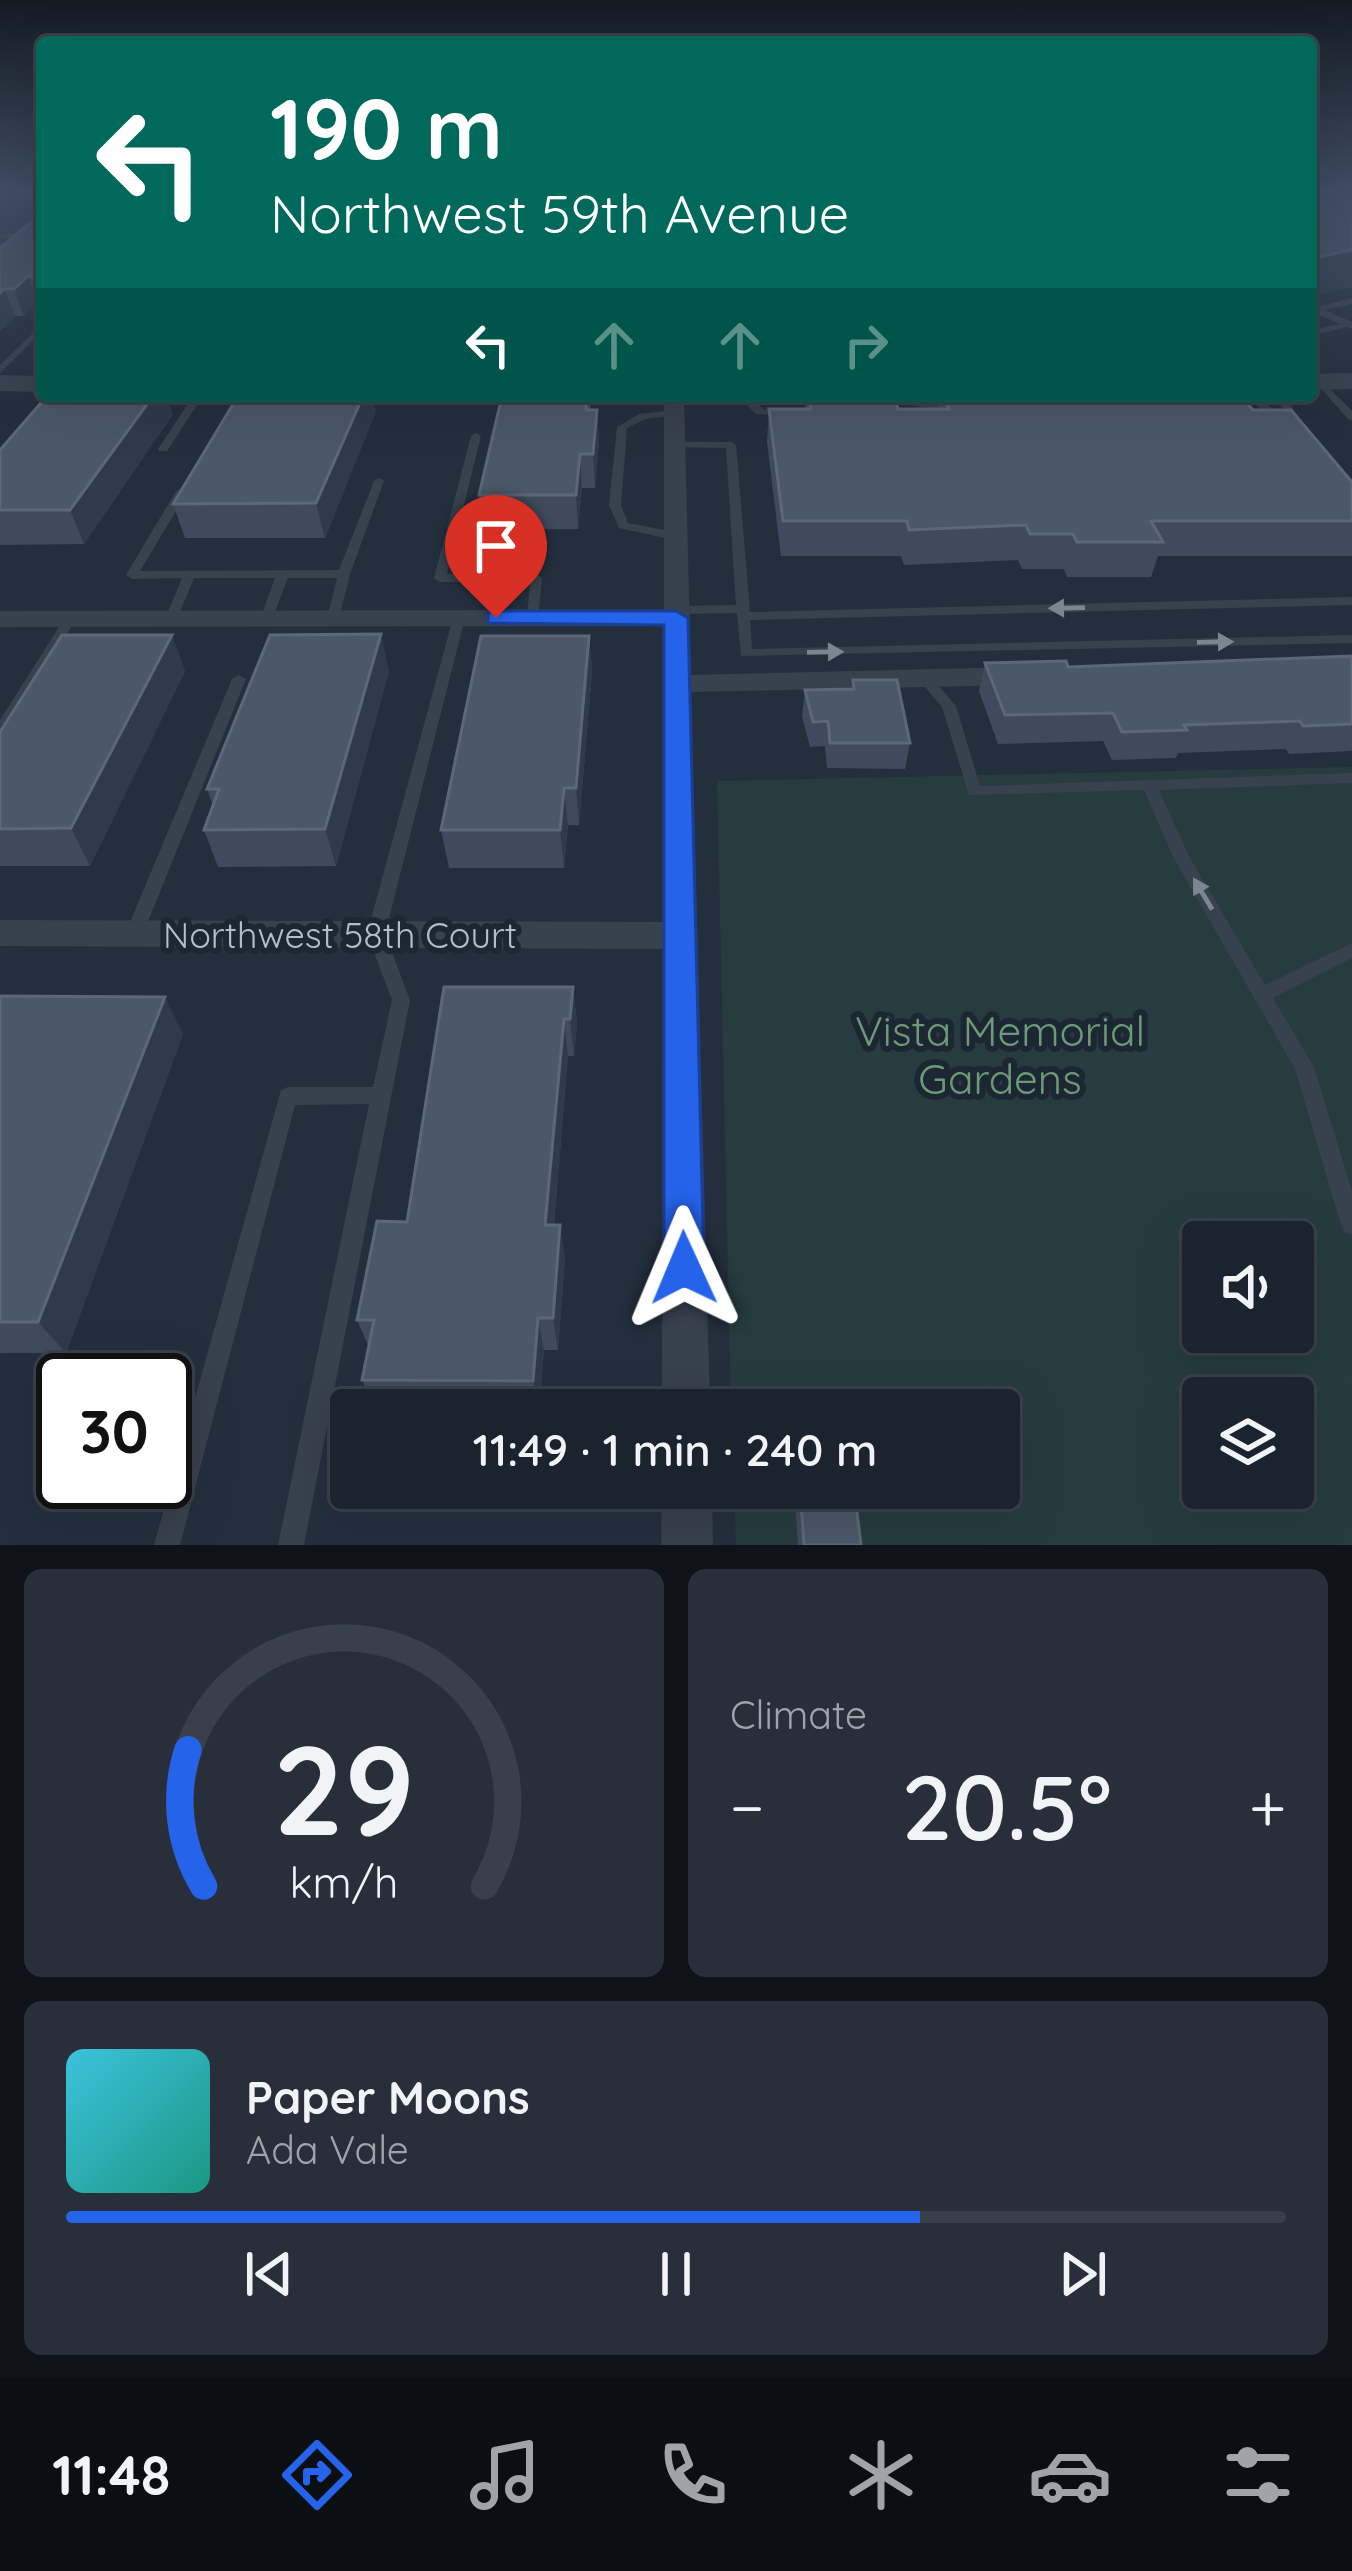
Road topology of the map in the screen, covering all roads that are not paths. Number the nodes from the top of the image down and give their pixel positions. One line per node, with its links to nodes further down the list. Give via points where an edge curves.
1 (1352, 302): 2 (lane)
2 (1317, 308)
3 (1317, 311): 4 (lane)
4 (1351, 324): 5 (lane)
5 (1317, 332)
6 (36, 333): 7 (lane)
7 (0, 370)
8 (1352, 381): 9 (street)
9 (1317, 382)
10 (0, 383): 11 (street)
11 (36, 384)
12 (1317, 384): 22 (lane)
13 (194, 402): 26 (lane)
14 (749, 402): 21 (lane, via 760,412)
15 (1251, 402): 19 (lane)
16 (1261, 402): 25 (lane)
17 (1284, 402): 25 (lane)
18 (910, 403): 20 (lane)
19 (1242, 406)
20 (974, 411)
21 (799, 413)
22 (1352, 417)
23 (674, 418): 30 (street); 30 (lane, via 643,416 622,427 615,505 623,526); 37 (lane, via 731,445)
24 (476, 436): 35 (lane, via 440,578)
25 (1307, 440): 27 (lane)
26 (163, 449)
27 (1322, 458)
28 (191, 476): 32 (lane, via 132,575)
29 (380, 481): 34 (lane)
30 (675, 536): 38 (street)
31 (513, 539): 35 (lane)
32 (190, 574): 33 (lane); 42 (lane)
33 (283, 574): 34 (lane); 43 (lane)
34 (344, 574): 44 (lane)
35 (505, 578): 40 (lane, via 536,578)
36 (1352, 601): 37 (lane, one-way to 37)
37 (744, 612): 38 (lane); 46 (lane, one-way to 46, via 746,653)
38 (676, 614): 40 (street); 50 (street)
39 (459, 618): 40 (street); 44 (street); 56 (lane)
40 (533, 618)
41 (70, 619): 42 (street); 45 (street); 51 (lane)
42 (171, 619): 43 (street)
43 (266, 619): 44 (street)
44 (333, 619)
45 (0, 620)
46 (1352, 639)
47 (1352, 667): 48 (street)
48 (924, 678): 50 (street); 53 (lane, via 949,706 974,790)
49 (239, 679): 55 (lane)
50 (677, 685): 57 (street)
51 (0, 730)
52 (1352, 778): 53 (lane)
53 (1149, 785): 59 (lane, one-way to 53, via 1181,857)
54 (0, 933): 55 (street, Northwest 58th Court)
55 (134, 934): 56 (street, Northwest 58th Court)
56 (376, 934): 57 (street, Northwest 58th Court); 60 (lane, via 401,1000)
57 (680, 935): 62 (street)
58 (1352, 950): 59 (lane)
59 (1263, 994): 61 (lane, via 1304,1067)
60 (382, 1095): 64 (lane, via 288,1096); 65 (lane)
61 (1352, 1226)
62 (686, 1389)
63 (687, 1509): 66 (street)
64 (167, 1545)
65 (291, 1545)
66 (687, 1545)

